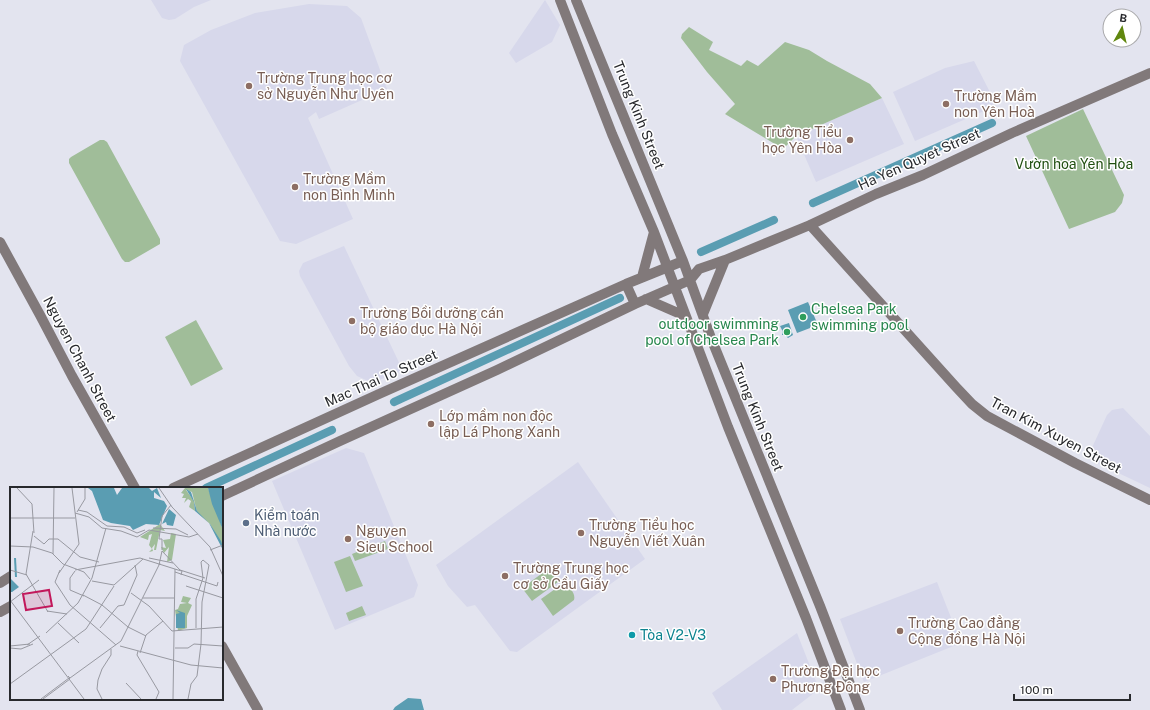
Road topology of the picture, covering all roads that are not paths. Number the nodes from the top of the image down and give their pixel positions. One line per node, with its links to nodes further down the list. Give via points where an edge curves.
1 (560, 0): 5 (street, via 612,134)
2 (576, 0): 8 (street, Trung Kinh Street)
3 (1150, 73): 4 (street, Ha Yen Quyet Street)
4 (810, 225): 7 (street, Ha Yen Quyet Street); 22 (street, Tran Kim Xuyen Street, via 972,404 988,416 1075,463)
5 (654, 232): 9 (street); 11 (street)
6 (0, 242): 19 (street, Nguyen Chanh Street)
7 (725, 260): 10 (street, Ha Yen Quyet Street); 17 (street)
8 (683, 261): 9 (street, Mac Thai To Street); 10 (street); 12 (street, Trung Kinh Street)
9 (667, 267): 11 (street, Mac Thai To Street); 14 (street)
10 (699, 269): 12 (street)
11 (642, 277): 13 (street, Mac Thai To Street)
12 (690, 280): 14 (street); 17 (street, Trung Kinh Street)
13 (626, 284): 16 (street); 20 (street, Mac Thai To Street)
14 (674, 286): 15 (street); 18 (street)
15 (646, 298): 16 (street); 18 (street)
16 (635, 304): 21 (street)
17 (703, 314): 30 (street, Trung Kinh Street)
18 (685, 316): 29 (street)
19 (134, 487)
20 (175, 487)
21 (223, 496)
22 (1150, 500)
23 (10, 577): 24 (street)
24 (0, 583)
25 (10, 607): 26 (street)
26 (0, 612)
27 (223, 648): 28 (street)
28 (258, 710)
29 (841, 710)
30 (860, 710)

